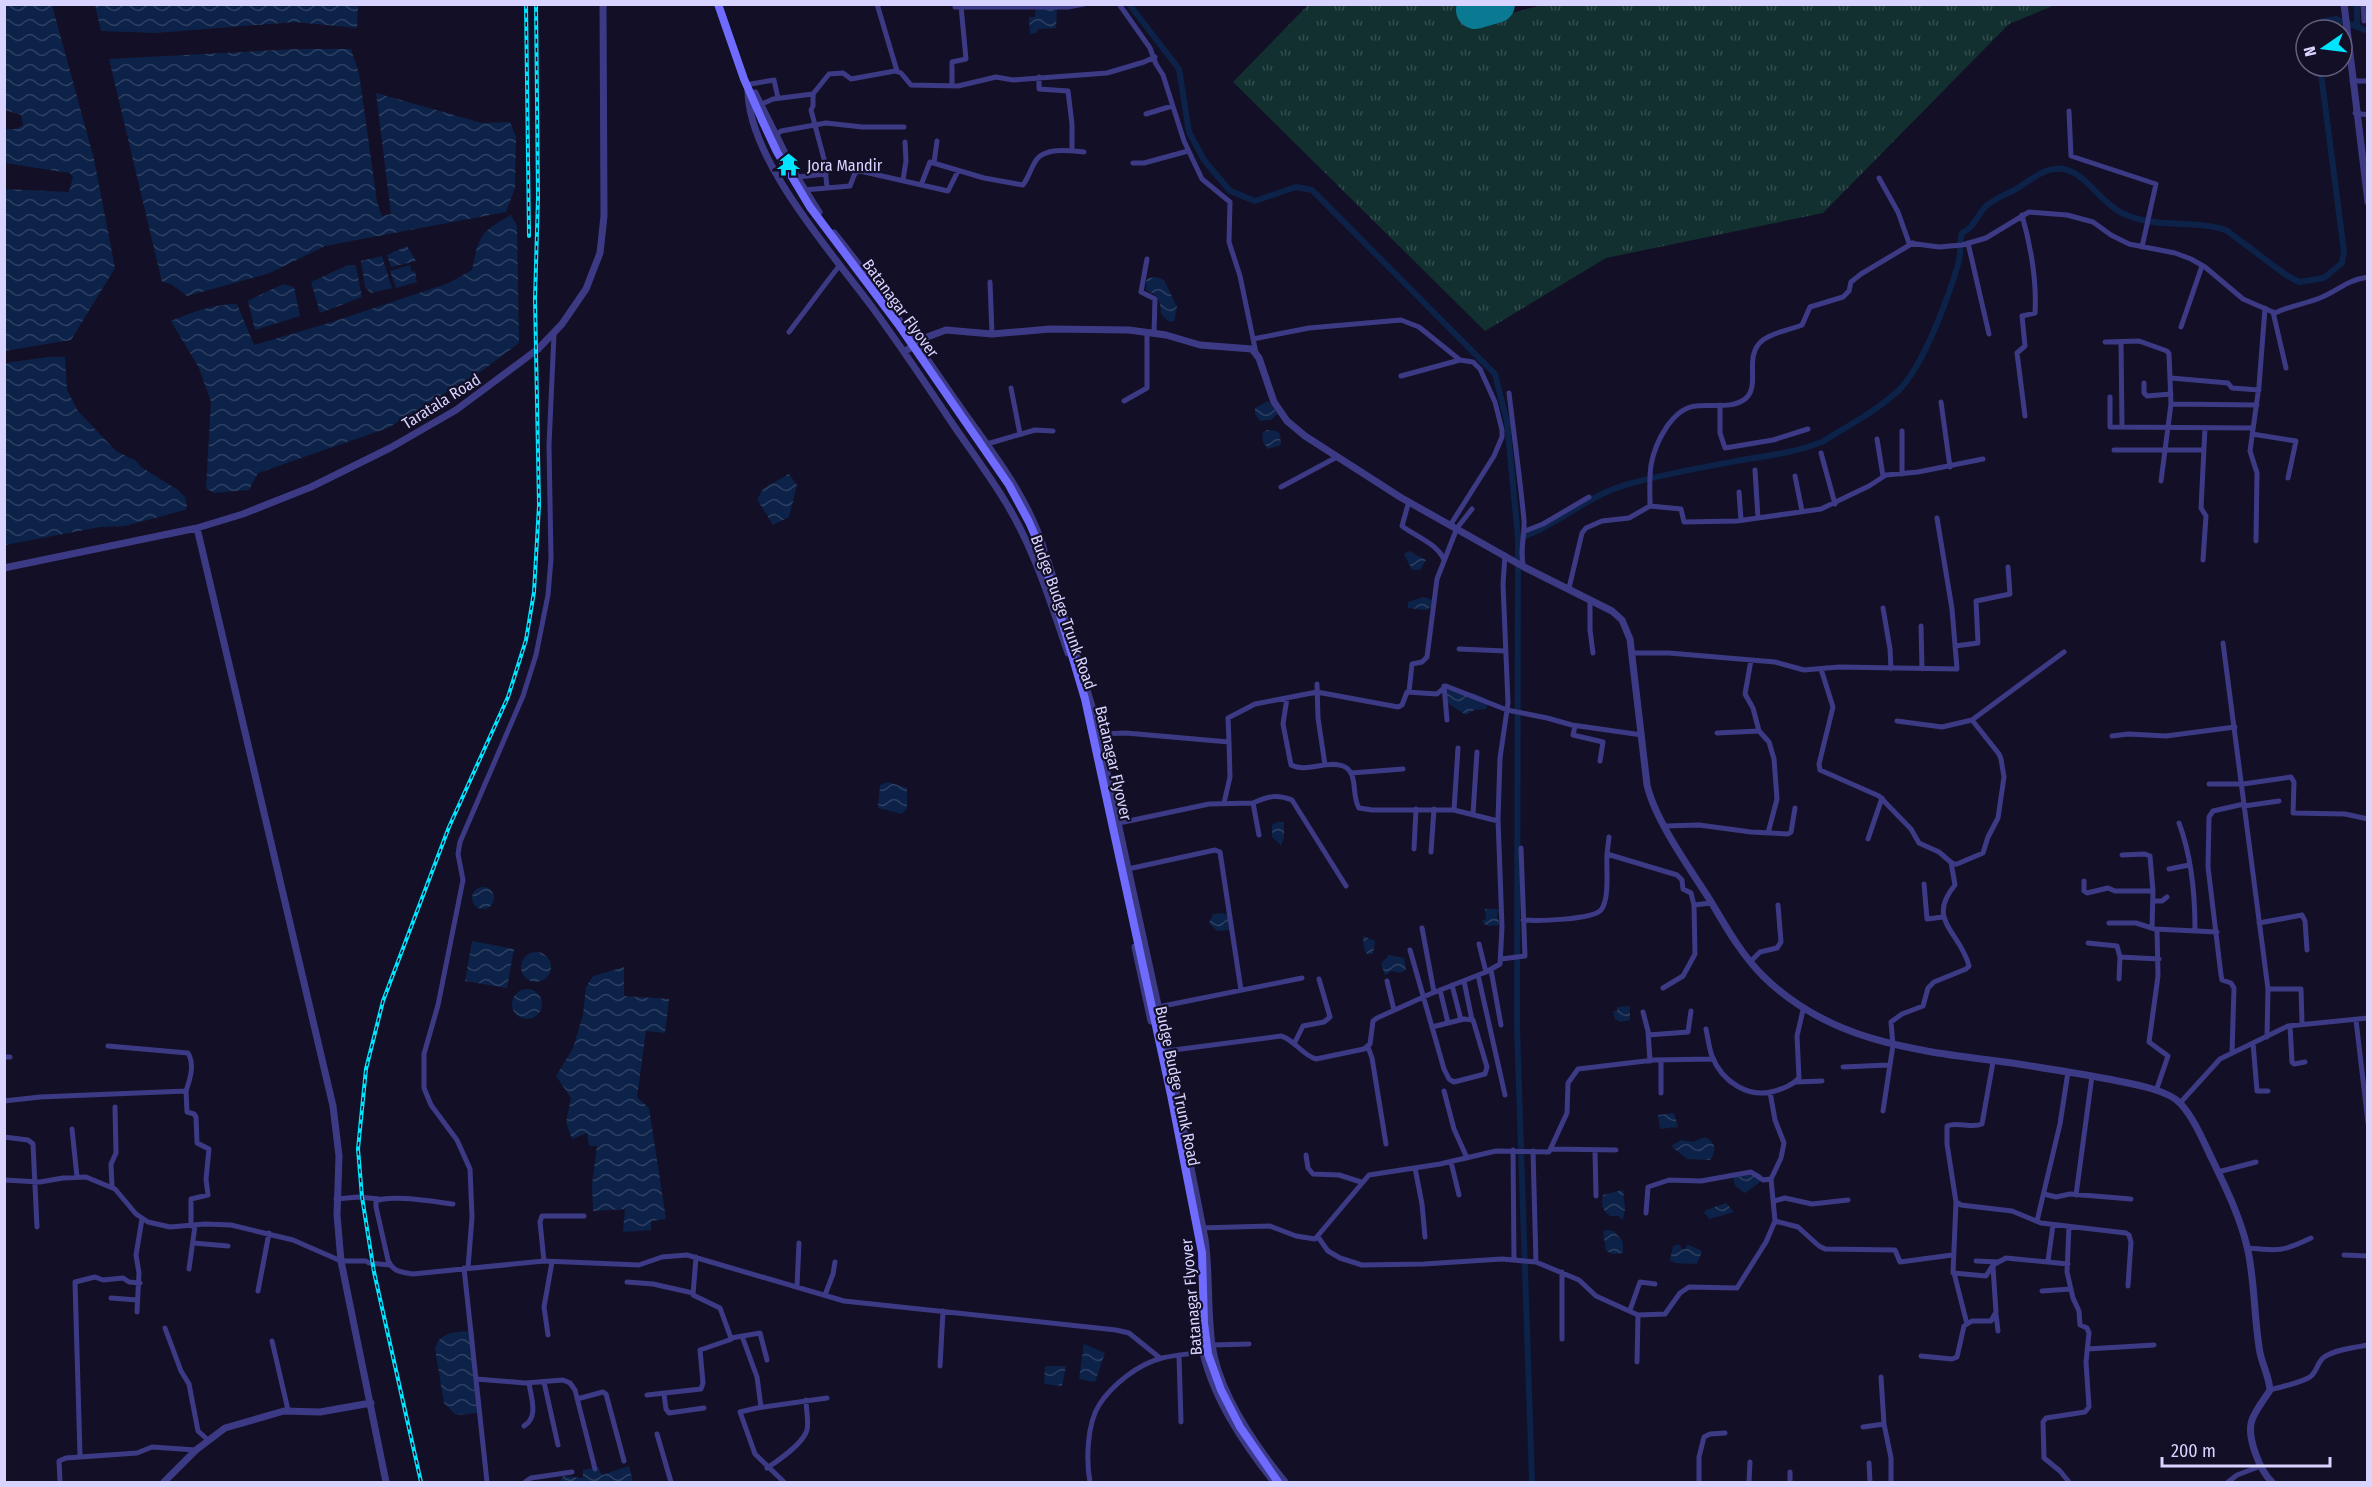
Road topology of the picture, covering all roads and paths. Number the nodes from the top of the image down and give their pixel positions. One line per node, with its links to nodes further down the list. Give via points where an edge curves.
1 (603, 4): 59 (street, Taratala Road, via 603,235 586,289)
2 (720, 4): 16 (main road, Batanagar Flyover)
3 (877, 4): 11 (street)
4 (1084, 4): 8 (street)
5 (1119, 4): 10 (street)
6 (2344, 4): 13 (street)
7 (2363, 4): 9 (street)
8 (1057, 6): 15 (street, via 958,6 966,59 952,62)
9 (2364, 21)
10 (1155, 57): 12 (street, via 1107,73); 20 (street)
11 (897, 71): 15 (street, via 911,85); 17 (street, via 851,79 843,73 830,74)
12 (1039, 77): 15 (street, via 996,77); 30 (street, via 1039,89 1068,92)
13 (2352, 81): 14 (street); 22 (street)
14 (2367, 81)
15 (952, 86)
16 (751, 89): 18 (street, via 774,80); 19 (street, Budge Budge Trunk Road); 50 (street, Budge Budge Trunk Road, via 750,113 768,157 802,215); 430 (main road, Batanagar Flyover, bridge, via 777,152 810,207 898,324 1009,484 1040,547 1085,699 1172,1095 1202,1253 1208,1354 1240,1427)
17 (813, 94): 18 (street); 25 (street, via 811,111)
18 (778, 98): 19 (street)
19 (762, 104): 27 (street, Budge Budge Trunk Road)
20 (1172, 106): 23 (street); 31 (street)
21 (2069, 111): 48 (street, via 2071,156 2156,184)
22 (2355, 113): 24 (street); 43 (street)
23 (1146, 114)
24 (2367, 115)
25 (815, 125): 26 (street); 27 (street, via 781,131); 36 (street)
26 (904, 127)
27 (776, 136): 37 (street, Budge Budge Trunk Road)
28 (937, 141): 33 (street)
29 (905, 142): 39 (street)
30 (1072, 151): 32 (street); 35 (street, via 1041,156 1023,185)
31 (1188, 151): 34 (street); 62 (street, via 1202,179 1230,202 1229,242)
32 (1084, 152)
33 (934, 163): 35 (street); 40 (street, via 930,162)
34 (1132, 163)
35 (958, 171): 40 (street, via 948,191)
36 (826, 174): 37 (street); 41 (street)
37 (797, 177): 42 (street, Budge Budge Trunk Road)
38 (1879, 178): 46 (street, via 1898,212 1906,241)
39 (903, 180): 40 (street); 41 (street, via 858,171 850,186)
40 (921, 185)
41 (827, 187): 42 (street)
42 (804, 190): 65 (street, Budge Budge Trunk Road)
43 (2367, 190): 44 (street)
44 (2367, 202)
45 (2022, 215): 47 (street, via 1986,238); 48 (street, via 2041,211 2086,219 2110,235); 83 (street, via 2032,255 2035,303 2034,314 2022,316 2025,346 2017,353)
46 (1913, 243): 47 (street); 81 (street, via 1861,274 1842,297 1810,307 1802,325 1763,340 1752,354 1748,397 1739,403)
47 (1965, 244): 61 (street)
48 (2142, 247): 51 (street, via 2175,253)
49 (1148, 259): 58 (street, via 1141,292 1155,299)
50 (839, 266): 57 (street); 66 (street, Budge Budge Trunk Road)
51 (2202, 266): 54 (street, via 2243,299); 56 (street)
52 (2367, 277): 55 (street, via 2349,281 2321,298)
53 (990, 282): 60 (street)
54 (2265, 308): 55 (street); 74 (street)
55 (2273, 312): 69 (street)
56 (2181, 327)
57 (789, 332)
58 (1151, 332): 60 (street, via 1050,329); 67 (street, via 1200,345 1244,347); 78 (street, via 1147,388)
59 (554, 334): 119 (street, Taratala Road, via 482,392 390,448 311,487); 349 (street, via 548,595 523,696 460,842 461,889 424,1054 427,1097 457,1140 470,1169 472,1217)
60 (992, 334): 65 (street, via 946,330)
61 (1989, 334)
62 (1253, 339): 67 (street); 68 (street, via 1309,328 1401,320 1419,327)
63 (2105, 342): 64 (street)
64 (2121, 342): 71 (street, via 2139,341 2167,351); 84 (street)
65 (917, 343): 66 (street); 93 (street, Budge Budge Trunk Road)
66 (904, 352): 258 (street, Budge Budge Trunk Road, via 1016,518 1061,633 1082,700)
67 (1256, 353): 98 (street, via 1280,412 1294,429)
68 (1460, 360): 70 (street); 118 (street, via 1473,362 1484,376 1502,430 1494,456)
69 (2286, 368)
70 (1401, 376)
71 (2171, 378): 74 (street, via 2228,382 2232,388); 76 (street)
72 (2144, 383): 76 (street, via 2147,396)
73 (1011, 388): 91 (street)
74 (2259, 390): 82 (street)
75 (1509, 393): 120 (street)
76 (2171, 394): 80 (street)
77 (2110, 397): 84 (street, via 2110,426)
78 (1124, 401)
79 (1941, 402): 100 (street)
80 (2171, 404): 82 (street); 85 (street)
81 (1720, 405): 87 (street, via 1720,434 1725,448); 112 (street, via 1690,406 1679,412 1665,430 1650,476)
82 (2256, 405): 90 (street)
83 (2025, 416)
84 (2122, 427): 85 (street)
85 (2168, 427): 86 (street); 95 (street)
86 (2205, 428): 90 (street); 96 (street)
87 (1808, 429)
88 (1053, 431): 91 (street)
89 (1902, 431): 102 (street)
90 (2253, 431): 105 (street, via 2296,441); 121 (street, via 2250,451 2257,473)
91 (1020, 434): 93 (street)
92 (1877, 439): 104 (street)
93 (987, 444): 156 (street, Budge Budge Trunk Road, via 1018,490 1038,531 1081,664)
94 (2114, 450): 95 (street)
95 (2165, 450): 96 (street); 106 (street)
96 (2203, 450): 124 (street)
97 (1821, 453): 111 (street)
98 (1337, 457): 107 (street); 110 (street)
99 (1983, 459): 100 (street)
100 (1950, 467): 102 (street)
101 (1755, 470): 115 (street)
102 (1902, 474): 104 (street)
103 (1795, 476): 114 (street)
104 (1883, 476): 111 (street)
105 (2288, 478)
106 (2161, 481)
107 (1281, 487)
108 (1739, 492): 117 (street)
109 (1589, 497): 120 (street)
110 (1409, 501): 118 (street); 123 (street, via 1402,526 1430,543)
111 (1835, 504): 114 (street)
112 (1650, 506): 117 (street, via 1681,508 1684,522); 128 (street, via 1629,518 1606,520 1586,528 1580,538)
113 (1472, 508): 118 (street)
114 (1802, 511): 115 (street)
115 (1758, 518): 117 (street)
116 (1936, 518): 133 (street, via 1953,609)
117 (1741, 520)
118 (1454, 526): 122 (street); 123 (street)
119 (197, 528): 127 (street, Taratala Road); 308 (street, via 333,1106 339,1156)
120 (1525, 532): 125 (street)
121 (2256, 541)
122 (1507, 556): 125 (street); 135 (street, via 1503,574)
123 (1444, 560): 146 (street, via 1437,579 1427,657 1412,664)
124 (2203, 560)
125 (1523, 566): 128 (street)
126 (2008, 567): 133 (street, via 2010,594 1976,601 1978,643)
127 (4, 568)
128 (1569, 588): 129 (street)
129 (1590, 599): 137 (street); 138 (street, via 1622,620)
130 (1882, 608): 141 (street)
131 (1921, 626): 142 (street)
132 (2223, 643): 153 (street)
133 (1955, 646): 142 (street, via 1957,669)
134 (1459, 649): 135 (street)
135 (1505, 651): 148 (street)
136 (2064, 651): 150 (street)
137 (1593, 653)
138 (1632, 653): 139 (street); 157 (street)
139 (1751, 660): 140 (street, via 1775,662 1798,670); 154 (street, via 1745,694)
140 (1821, 669): 141 (street); 168 (street, via 1833,707 1820,770)
141 (1891, 669): 142 (street)
142 (1923, 669)
143 (1317, 684): 145 (street)
144 (1444, 686): 146 (street, via 1437,694); 148 (street); 149 (street)
145 (1317, 692): 146 (street, via 1398,707); 147 (street); 163 (street)
146 (1408, 692)
147 (1287, 698): 159 (street, via 1255,704 1228,718); 163 (street, via 1283,724 1291,765)
148 (1508, 710): 152 (street); 179 (street, via 1500,758)
149 (1447, 720)
150 (1972, 720): 151 (street, via 1942,726); 192 (street, via 2001,759 2004,777 1998,818 1983,853 1957,864)
151 (1897, 721)
152 (1575, 726): 157 (street); 162 (street, via 1574,735 1603,742)
153 (2235, 727): 158 (street, via 2166,736); 167 (street)
154 (1759, 731): 155 (street); 183 (street, via 1769,742 1774,759 1776,799)
155 (1717, 733)
156 (1098, 734): 159 (street); 180 (street, Budge Budge Trunk Road)
157 (1642, 735): 182 (street, via 1649,793)
158 (2112, 736)
159 (1229, 742): 170 (street, via 1230,777)
160 (1458, 748): 176 (street)
161 (1477, 752): 177 (street)
162 (1600, 761)
163 (1325, 765): 165 (street, via 1341,765)
164 (1403, 769): 165 (street)
165 (1351, 773): 174 (street, via 1359,808)
166 (2209, 784): 167 (street)
167 (2243, 784): 172 (street); 178 (street, via 2291,777 2294,813 2345,814)
168 (1882, 798): 186 (street); 192 (street, via 1919,843)
169 (2279, 801): 172 (street)
170 (1224, 803): 171 (street); 180 (street)
171 (1253, 803): 184 (street); 198 (street, via 1279,795 1292,800)
172 (2244, 805): 207 (street); 212 (street, via 2213,811 2209,817 2208,867)
173 (1795, 808): 183 (street, via 1789,834)
174 (1416, 809): 175 (street); 188 (street)
175 (1434, 809): 176 (street); 189 (street)
176 (1454, 810): 177 (street)
177 (1473, 814): 179 (street)
178 (2367, 819)
179 (1498, 821): 218 (street)
180 (1119, 823): 195 (street, Budge Budge Trunk Road)
181 (2179, 823): 193 (street)
182 (1665, 826): 183 (street, via 1699,825); 202 (street)
183 (1768, 833)
184 (1259, 835)
185 (1608, 837): 190 (street)
186 (1868, 839)
187 (1521, 848): 206 (street)
188 (1414, 849)
189 (1431, 852)
190 (1606, 854): 204 (street, via 1677,875 1683,889 1691,893); 206 (street, via 1605,900 1600,910 1590,916)
191 (2122, 855): 199 (street, via 2150,856)
192 (1951, 862): 205 (street, via 1955,885 1942,910)
193 (2189, 865): 194 (street); 211 (street)
194 (2169, 868)
195 (1128, 869): 231 (street, via 1220,852); 235 (street, Budge Budge Trunk Road)
196 (2084, 881): 199 (street, via 2087,893 2109,888)
197 (1924, 884): 205 (street, via 1927,919)
198 (1347, 886)
199 (2153, 891): 201 (street)
200 (2167, 897): 201 (street)
201 (2153, 901): 210 (street)
202 (1711, 903): 204 (street); 220 (street)
203 (1779, 904): 220 (street, via 1780,945 1761,952)
204 (1694, 905): 229 (street, via 1695,954 1683,976)
205 (1943, 917): 254 (street, via 1969,966 1934,982 1923,1006 1894,1019 1890,1026)
206 (1523, 920): 218 (street, via 1525,956)
207 (2259, 923): 216 (street, via 2302,915); 230 (street)
208 (2109, 924): 210 (street, via 2136,923)
209 (1422, 928): 233 (street)
210 (2155, 928): 211 (street); 219 (street)
211 (2195, 929): 212 (street)
212 (2217, 932): 259 (street, via 2222,980 2234,988)
213 (2088, 943): 217 (street, via 2117,946)
214 (1479, 944): 221 (street)
215 (1410, 950): 234 (street)
216 (2307, 950)
217 (2120, 957): 219 (street); 225 (street)
218 (1504, 959): 221 (street)
219 (2159, 959): 273 (street, via 2149,1042 2168,1058)
220 (1750, 962): 237 (street)
221 (1489, 971): 222 (street); 246 (street)
222 (1478, 975): 227 (street); 278 (street)
223 (1302, 978): 231 (street)
224 (1319, 979): 253 (street, via 1330,1017 1303,1026)
225 (2119, 979)
226 (1387, 981): 236 (street)
227 (1464, 981): 228 (street); 242 (street)
228 (1452, 985): 232 (street); 241 (street)
229 (1663, 988)
230 (2268, 989): 245 (street, via 2301,989); 251 (street)
231 (1241, 990): 235 (street)
232 (1440, 990): 233 (street); 244 (street)
233 (1434, 992): 234 (street)
234 (1424, 997): 236 (street); 248 (street)
235 (1158, 1007): 257 (street, Budge Budge Trunk Road)
236 (1394, 1010): 256 (street, via 1373,1022)
237 (1803, 1010): 254 (street, via 1850,1032); 270 (street, via 1797,1036 1800,1073)
238 (1691, 1011): 250 (street, via 1688,1032)
239 (1642, 1012): 250 (street)
240 (2367, 1018): 243 (street)
241 (1461, 1020): 242 (street); 244 (street)
242 (1472, 1020): 248 (street, via 1487,1070 1482,1076 1462,1081 1454,1082 1446,1076)
243 (2356, 1020): 245 (street); 276 (street)
244 (1448, 1023): 248 (street)
245 (2302, 1023): 247 (street)
246 (1501, 1025)
247 (2290, 1026): 251 (street); 264 (street, via 2292,1062)
248 (1432, 1027)
249 (1706, 1029): 260 (street)
250 (1648, 1035): 262 (street)
251 (2266, 1037): 252 (street)
252 (2253, 1043): 259 (street); 274 (street, via 2258,1091)
253 (1294, 1044): 256 (street, via 1316,1059); 257 (street, via 1281,1036)
254 (1893, 1045): 263 (street); 265 (street)
255 (108, 1046): 271 (street, via 188,1053 192,1060)
256 (1368, 1047): 286 (street)
257 (1168, 1051): 258 (street); 325 (street, Budge Budge Trunk Road)
258 (1158, 1053): 324 (street, Budge Budge Trunk Road)
259 (2232, 1053): 280 (street, via 2214,1063)
260 (1713, 1059): 261 (street); 275 (street, via 1731,1082 1744,1090)
261 (1661, 1060): 262 (street); 277 (street)
262 (1650, 1061): 287 (street, via 1574,1072 1568,1083 1567,1113)
263 (1993, 1062): 267 (street); 313 (street, via 1982,1124 1947,1126)
264 (2305, 1062)
265 (1888, 1065): 266 (street); 282 (street)
266 (1843, 1067)
267 (2068, 1072): 268 (street); 304 (street)
268 (2092, 1076): 273 (street); 306 (street)
269 (1822, 1081): 270 (street)
270 (1796, 1082): 275 (street)
271 (186, 1091): 279 (street); 321 (street, via 187,1112 196,1118 197,1143 209,1149 208,1195 191,1198 189,1203)
272 (1444, 1091): 293 (street)
273 (2156, 1091): 280 (street)
274 (2268, 1091)
275 (1770, 1092): 299 (street, via 1784,1143)
276 (2366, 1092): 283 (street)
277 (1661, 1093)
278 (1505, 1095)
279 (4, 1101)
280 (2180, 1103): 297 (street)
281 (115, 1107): 303 (street)
282 (1883, 1111)
283 (2367, 1123)
284 (72, 1129): 298 (street)
285 (4, 1137): 301 (street, via 33,1144)
286 (1386, 1144)
287 (1552, 1149): 289 (street); 291 (street)
288 (1515, 1150): 289 (street); 293 (street); 338 (street)
289 (1532, 1150): 345 (street)
290 (1616, 1150): 291 (street)
291 (1595, 1151): 307 (street)
292 (1306, 1155): 302 (street, via 1313,1174 1339,1175)
293 (1467, 1158): 295 (street)
294 (2256, 1161): 297 (street)
295 (1450, 1162): 296 (street); 305 (street)
296 (1415, 1168): 302 (street, via 1376,1173); 328 (street)
297 (2218, 1172): 333 (street)
298 (77, 1177): 301 (street); 303 (street)
299 (1771, 1179): 312 (street); 315 (street, via 1763,1180 1751,1172 1701,1181 1666,1180 1648,1187)
300 (4, 1180): 301 (street)
301 (35, 1182): 323 (street)
302 (1361, 1182): 327 (street)
303 (112, 1187): 317 (street)
304 (2044, 1194): 306 (street); 319 (street)
305 (1459, 1195)
306 (2076, 1195): 310 (street)
307 (1596, 1196)
308 (336, 1199): 309 (street); 339 (street)
309 (379, 1199): 314 (street); 348 (street, via 376,1207)
310 (2131, 1199)
311 (1848, 1200): 312 (street, via 1812,1204 1785,1198)
312 (1774, 1201): 318 (street)
313 (1956, 1202): 319 (street, via 2012,1211); 334 (street)
314 (453, 1204)
315 (1646, 1213)
316 (584, 1216): 340 (street, via 542,1216)
317 (141, 1219): 321 (street, via 170,1227); 354 (street, via 136,1255)
318 (1775, 1221): 334 (street, via 1797,1227 1819,1246 1833,1250 1895,1250 1900,1262); 369 (street, via 1737,1288 1689,1287 1665,1314)
319 (2037, 1221): 320 (street)
320 (2053, 1225): 322 (street); 342 (street)
321 (193, 1226): 326 (street, via 219,1224); 330 (street)
322 (2069, 1226): 347 (street); 356 (street, via 2129,1235)
323 (37, 1227)
324 (1194, 1228): 325 (street); 383 (street, Budge Budge Trunk Road)
325 (1203, 1228): 327 (street, via 1261,1225 1310,1239); 378 (street, Budge Budge Trunk Road)
326 (269, 1233): 339 (street, via 293,1239); 360 (street)
327 (1318, 1237): 338 (street, via 1328,1251 1362,1264)
328 (1425, 1237)
329 (2311, 1238): 333 (street, via 2279,1251)
330 (193, 1243): 332 (street); 350 (street)
331 (799, 1243): 357 (street)
332 (228, 1246)
333 (2247, 1248): 394 (street, via 2260,1350)
334 (1952, 1255): 352 (street)
335 (2344, 1255): 336 (street)
336 (2367, 1256)
337 (696, 1257): 343 (street, via 668,1256 639,1265); 357 (street); 361 (street)
338 (1515, 1259): 345 (street)
339 (341, 1261): 348 (street); 400 (street)
340 (544, 1261): 343 (street); 349 (street)
341 (1976, 1261): 346 (street)
342 (2048, 1261): 346 (street, via 2009,1258); 347 (street)
343 (552, 1262): 373 (street, via 543,1307)
344 (835, 1262): 362 (street)
345 (1534, 1262): 351 (street)
346 (1996, 1263): 352 (street, via 1986,1276); 368 (street)
347 (2068, 1264): 358 (street)
348 (390, 1265): 349 (street, via 396,1271 412,1274)
349 (466, 1268): 391 (street)
350 (189, 1269)
351 (1562, 1272): 365 (street, via 1580,1280 1596,1296); 376 (street)
352 (1954, 1273): 370 (street)
353 (627, 1281): 361 (street)
354 (140, 1284): 364 (street); 413 (street, via 123,1278 95,1277 75,1282)
355 (1655, 1284): 365 (street, via 1639,1283)
356 (2128, 1286)
357 (797, 1287): 362 (street)
358 (2070, 1289): 359 (street); 382 (street, via 2080,1325 2089,1331)
359 (2042, 1290)
360 (258, 1291)
361 (693, 1293): 375 (street, via 694,1297 720,1308)
362 (825, 1295): 366 (street, via 854,1303)
363 (111, 1298): 364 (street)
364 (137, 1300): 367 (street)
365 (1630, 1310): 369 (street)
366 (943, 1311): 386 (street, via 1116,1330 1129,1333); 389 (street)
367 (137, 1312)
368 (1996, 1312): 370 (street, via 1991,1321); 372 (street)
369 (1638, 1316): 388 (street)
370 (1967, 1324): 385 (street, via 1957,1357)
371 (165, 1328): 410 (street, via 189,1384 198,1431)
372 (1998, 1331)
373 (548, 1335)
374 (742, 1336): 375 (street); 387 (street, via 760,1333); 401 (street, via 757,1377)
375 (732, 1339): 395 (street, via 700,1350 701,1389)
376 (1562, 1339)
377 (272, 1341): 403 (street)
378 (1212, 1344): 379 (street); 431 (street, Budge Budge Trunk Road, via 1220,1374 1249,1432)
379 (1249, 1344)
380 (2154, 1345): 382 (street)
381 (2367, 1345): 394 (street, via 2356,1345 2326,1357 2312,1375)
382 (2087, 1349): 437 (street, via 2088,1410 2046,1418 2043,1422 2044,1458)
383 (1203, 1352): 384 (street); 430 (street, Budge Budge Trunk Road, via 1214,1387 1235,1427)
384 (1179, 1356): 386 (street); 404 (street)
385 (1921, 1356)
386 (1160, 1358): 429 (street, via 1126,1377 1098,1406 1087,1457)
387 (767, 1360)
388 (1637, 1362)
389 (940, 1366)
390 (1881, 1377): 405 (street)
391 (476, 1379): 393 (street); 425 (street)
392 (544, 1382): 393 (street); 398 (street, via 567,1381); 411 (street)
393 (529, 1383): 406 (street, via 533,1416)
394 (2270, 1390): 417 (street, via 2251,1424)
395 (664, 1394): 396 (street); 402 (street, via 669,1413)
396 (647, 1395)
397 (827, 1398): 399 (street)
398 (577, 1399): 414 (street, via 606,1394); 419 (street)
399 (806, 1400): 401 (street); 418 (street, via 805,1434 789,1453)
400 (371, 1404): 403 (street, via 320,1412); 424 (street)
401 (761, 1407): 418 (street, via 740,1414 755,1454)
402 (704, 1408)
403 (288, 1410): 410 (street, via 225,1428)
404 (1181, 1422)
405 (1884, 1424): 407 (street); 436 (street)
406 (524, 1426)
407 (1863, 1427)
408 (1725, 1433): 432 (street, via 1704,1437)
409 (657, 1434): 427 (street)
410 (208, 1440): 412 (street)
411 (558, 1445)
412 (196, 1450): 413 (street, via 152,1447 137,1453); 423 (street)
413 (80, 1455): 422 (street, via 59,1461)
414 (624, 1461)
415 (1750, 1462): 433 (street)
416 (1869, 1463): 435 (street)
417 (2261, 1466): 438 (street); 439 (street)
418 (767, 1468): 428 (street)
419 (595, 1469)
420 (572, 1472): 426 (street)
421 (1790, 1472): 434 (street)
422 (60, 1482)
423 (164, 1482)
424 (386, 1482)
425 (487, 1482)
426 (525, 1482)
427 (671, 1482)
428 (784, 1482)
429 (1090, 1482)
430 (1276, 1482)
431 (1285, 1482)
432 (1699, 1482)
433 (1749, 1482)
434 (1790, 1482)
435 (1870, 1482)
436 (1891, 1482)
437 (2067, 1482)
438 (2228, 1482)
439 (2272, 1482)

